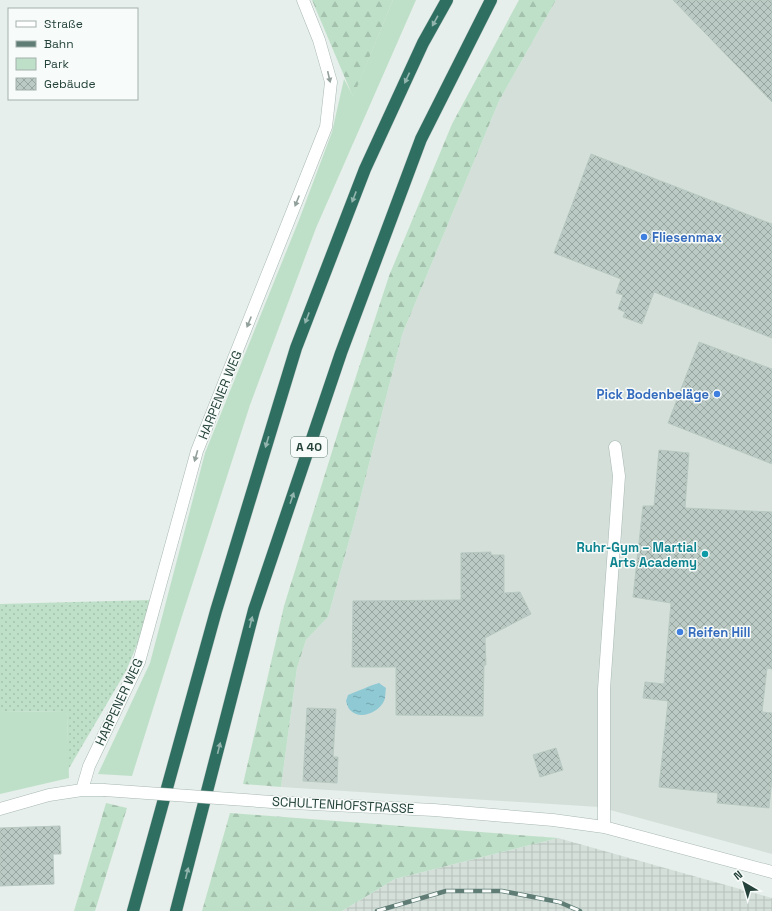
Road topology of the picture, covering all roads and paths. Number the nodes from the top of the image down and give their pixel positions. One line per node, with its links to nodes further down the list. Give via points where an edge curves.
1 (303, 0): 5 (street, HARPENER WEG, one-way to 5, via 319,40 331,82 326,127 197,451 139,662 89,766)
2 (447, 0): 9 (highway, one-way to 9, via 423,43 365,169 296,348 216,611)
3 (491, 0): 10 (highway, A 40, one-way to 3, via 254,610 341,353 421,139)
4 (615, 447): 7 (street, via 618,476 604,689)
5 (82, 790): 6 (street, SCHULTENHOFSTRASSE, via 49,795); 7 (street, SCHULTENHOFSTRASSE, bridge, via 434,810)
6 (0, 809)
7 (604, 827): 8 (street, SCHULTENHOFSTRASSE)
8 (772, 872)
9 (133, 911)
10 (176, 911)

